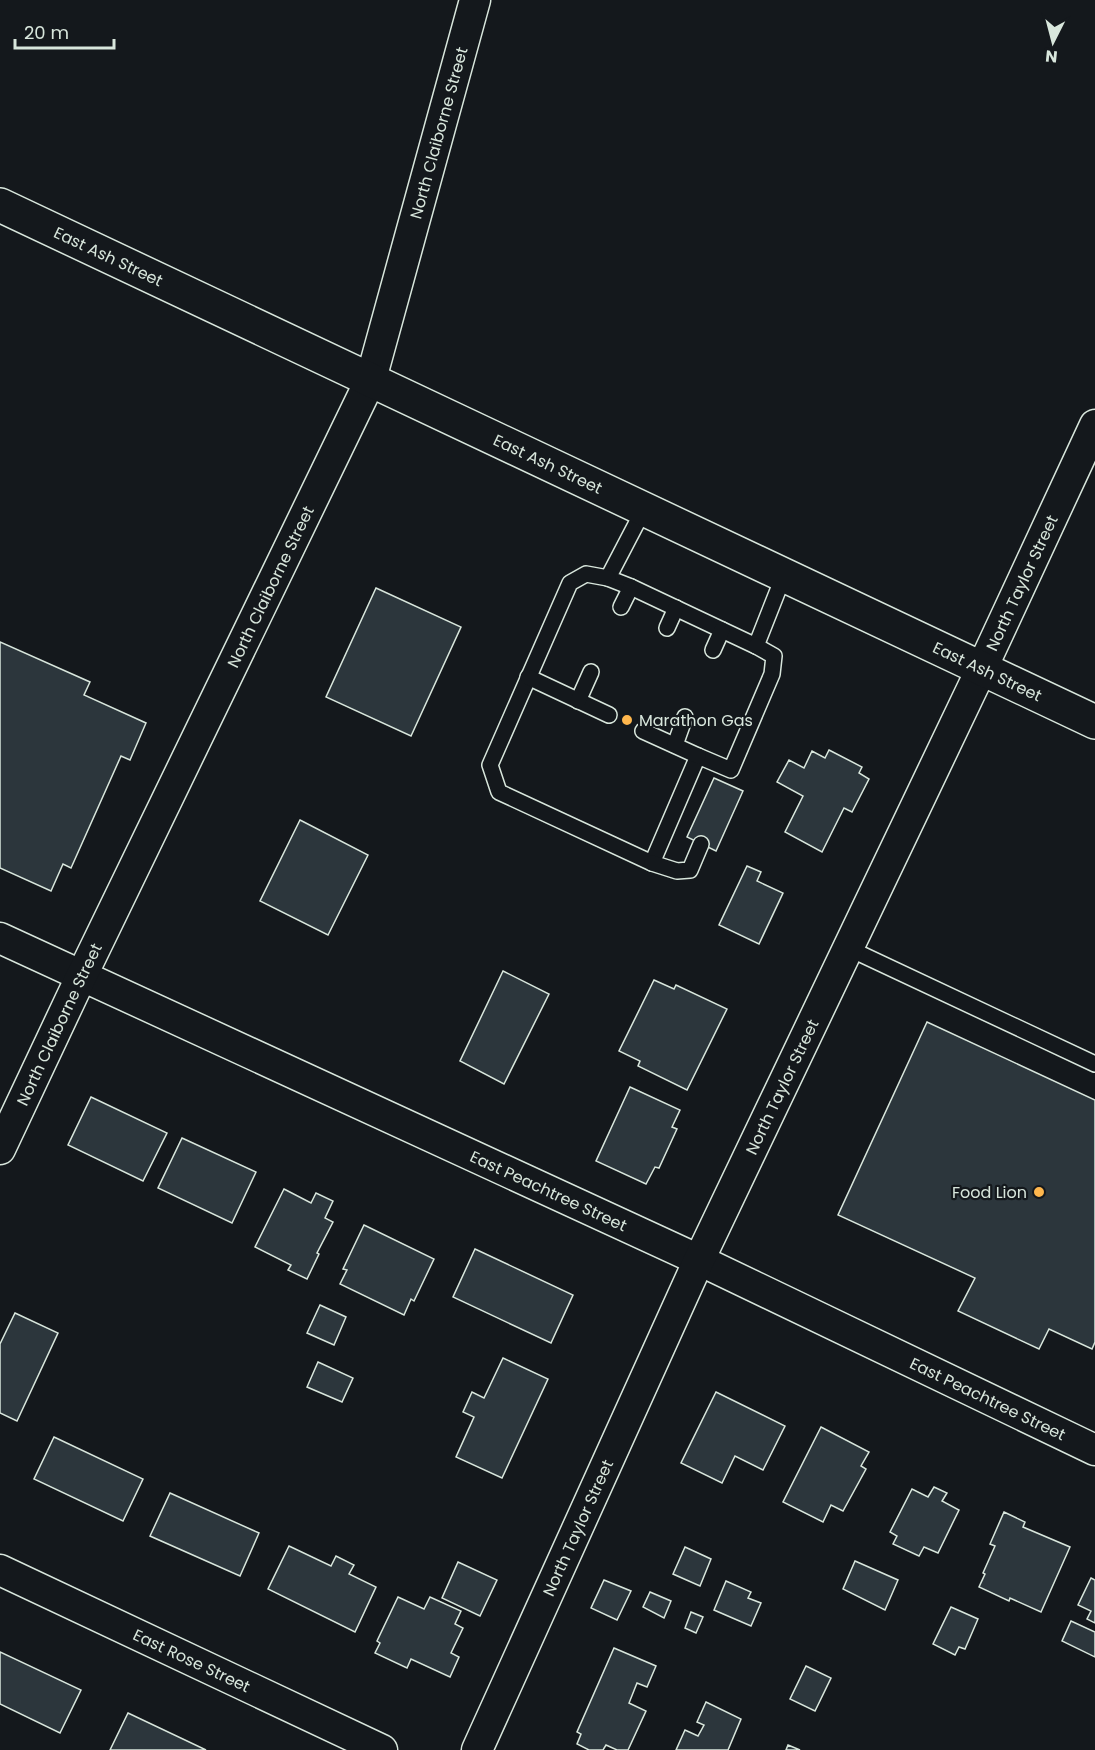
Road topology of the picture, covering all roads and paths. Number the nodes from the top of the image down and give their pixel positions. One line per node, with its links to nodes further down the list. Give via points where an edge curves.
1 (475, 0): 3 (street, North Claiborne Street)
2 (0, 206): 3 (main road, East Ash Street)
3 (371, 379): 5 (main road, East Ash Street); 29 (street, North Claiborne Street)
4 (1095, 425): 15 (street, North Taylor Street)
5 (644, 508): 6 (main road, East Ash Street); 7 (lane)
6 (784, 574): 13 (lane); 15 (main road, East Ash Street)
7 (609, 578): 8 (lane); 17 (lane, via 586,574 570,583)
8 (632, 587): 9 (lane); 10 (lane)
9 (621, 607)
10 (676, 608): 11 (lane); 12 (lane)
11 (667, 628)
12 (722, 630): 13 (lane); 14 (lane)
13 (756, 646): 24 (lane, via 774,656 772,674 729,777)
14 (713, 650)
15 (982, 668): 21 (main road, East Ash Street); 28 (street, North Taylor Street)
16 (591, 672): 18 (lane)
17 (528, 677): 18 (lane); 26 (lane, via 490,765 499,792)
18 (578, 701): 19 (lane)
19 (609, 715)
20 (685, 717): 23 (lane)
21 (1095, 722)
22 (644, 731): 23 (lane)
23 (675, 745): 24 (lane)
24 (698, 756): 26 (lane)
25 (701, 844): 26 (lane, via 690,870)
26 (652, 863)
27 (0, 938): 29 (street, East Peachtree Street)
28 (848, 948): 30 (lane); 32 (street, North Taylor Street)
29 (82, 975): 31 (street, North Claiborne Street); 32 (street, East Peachtree Street)
30 (1095, 1064)
31 (0, 1149)
32 (699, 1260): 33 (street, East Peachtree Street); 36 (street, North Taylor Street)
33 (1095, 1450)
34 (0, 1570): 35 (street, East Rose Street)
35 (382, 1750)
36 (477, 1750)

